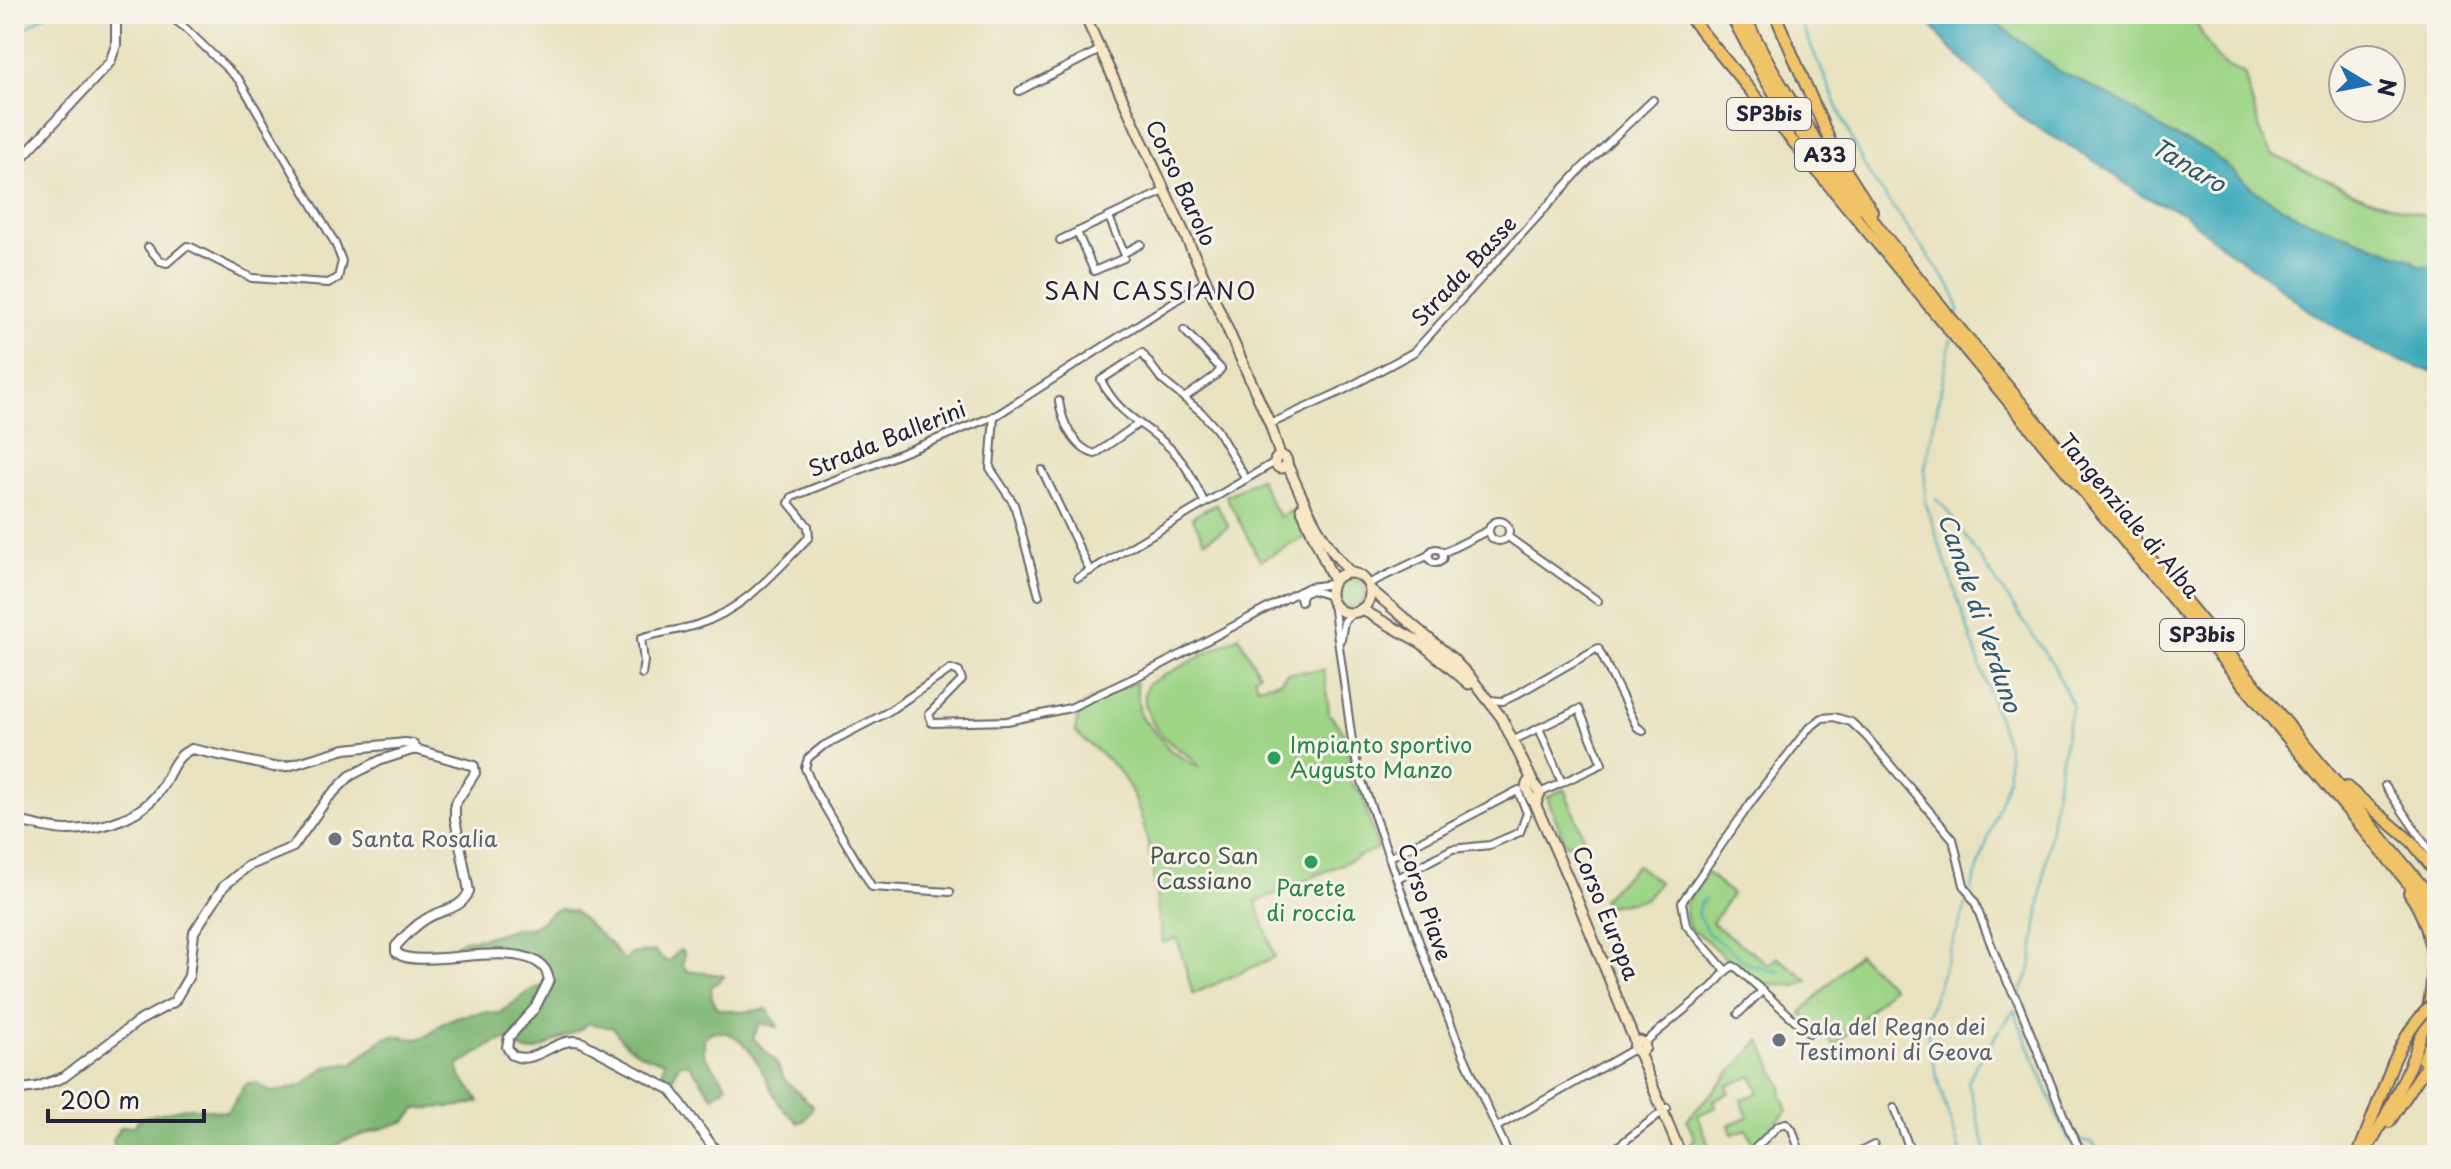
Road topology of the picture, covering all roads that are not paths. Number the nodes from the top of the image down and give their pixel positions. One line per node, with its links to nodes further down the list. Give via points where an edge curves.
1 (116, 14): 11 (street, via 110,62)
2 (167, 14): 18 (street, via 245,89 335,243 342,270 328,283 259,280 191,247 167,263)
3 (1084, 14): 8 (main road, Corso Barolo)
4 (1687, 14): 13 (highway, SP3bis)
5 (1731, 14): 13 (highway, A33, via 1771,89)
6 (1743, 14): 21 (highway, A33, via 1814,139)
7 (1775, 14): 21 (highway, Tangenziale di Alba, via 1842,165)
8 (1100, 50): 9 (street); 12 (main road, Corso Barolo)
9 (1019, 91)
10 (1653, 100): 28 (street, Strada Basse, via 1581,169 1414,352)
11 (14, 166)
12 (1164, 191): 14 (street); 20 (main road, Corso Barolo)
13 (1854, 212): 23 (highway, Tangenziale di Alba / SP3bis, via 1943,323)
14 (1109, 217): 15 (street); 17 (street, via 1124,253)
15 (1077, 232): 16 (street); 19 (street, via 1094,271)
16 (1060, 240)
17 (1141, 244)
18 (148, 247)
19 (1124, 258)
20 (1206, 281): 26 (street, Strada Ballerini); 28 (main road, Corso Barolo)
21 (1944, 310): 23 (highway, Tangenziale di Alba / SP3bis)
22 (1184, 330): 24 (street, via 1221,369)
23 (1968, 346): 55 (highway, Tangenziale di Alba / SP3bis); 62 (highway, Tangenziale di Alba / SP3bis)
24 (1184, 398): 27 (street, via 1142,353 1101,380 1110,399); 31 (street, via 1217,430)
25 (1059, 401): 27 (street, via 1071,436 1089,453)
26 (994, 416): 42 (street, Strada Ballerini, via 990,468 1014,504); 48 (street, Strada Ballerini, via 792,497 789,503 811,530 809,537 751,596 718,617 641,638)
27 (1138, 424): 32 (street, via 1180,459)
28 (1270, 424): 29 (main road, Corso Barolo)
29 (1281, 462): 31 (street); 38 (main road, Corso Barolo, via 1324,539); 40 (main road, Corso Barolo)
30 (1042, 470): 37 (street)
31 (1246, 479): 32 (street)
32 (1204, 502): 37 (street)
33 (1489, 530): 34 (street, via 1495,541); 34 (street, via 1501,521 1509,527); 35 (street)
34 (1508, 537): 45 (street)
35 (1443, 553): 36 (street, via 1435,549); 36 (street, via 1438,563)
36 (1429, 555): 41 (street)
37 (1090, 571): 39 (street)
38 (1351, 573): 40 (main road); 41 (main road)
39 (1078, 578)
40 (1333, 583): 43 (street, via 1309,587); 44 (main road)
41 (1369, 586): 46 (main road, via 1368,601); 50 (main road, via 1453,659)
42 (1039, 596)
43 (1295, 597): 44 (street, via 1312,590); 67 (street, via 1070,708 1007,721 932,723 929,714 962,680 951,669 808,758 805,768 814,789 872,887)
44 (1332, 600): 46 (main road, via 1341,611); 47 (street, Corso Piave)
45 (1598, 601)
46 (1357, 611): 47 (street, via 1344,621); 58 (main road, via 1421,643 1469,684 1502,729)
47 (1340, 651): 63 (street, Corso Piave, via 1353,748)
48 (642, 674)
49 (1512, 697): 50 (street); 51 (street); 53 (street, via 1598,648)
50 (1489, 700): 51 (main road)
51 (1501, 717): 54 (main road)
52 (1539, 728): 54 (street); 57 (street); 57 (street, via 1579,709 1602,764)
53 (1643, 731)
54 (1514, 740): 58 (main road)
55 (2305, 746): 65 (highway, via 2412,842); 68 (highway, Tangenziale di Alba / SP3bis)
56 (415, 749): 61 (street, via 405,743 345,749 274,767 192,749 181,755 157,794 132,815 70,830); 78 (street, via 350,776 296,844 248,866 224,886 194,932 189,976 174,1002 137,1022 64,1077); 84 (street, via 474,766 475,773 455,804 469,891 463,902 411,930 396,952 406,959 511,955 545,968 549,980 535,1008 509,1037 512,1055 526,1058 565,1041 581,1042 671,1090)
57 (1562, 783): 60 (street)
58 (1526, 785): 60 (main road); 63 (street); 66 (street, via 1527,813 1520,832 1490,845 1452,849)
59 (2385, 786): 64 (street)
60 (1538, 798): 76 (main road, Corso Europa); 76 (main road, Corso Europa)
61 (14, 820)
62 (2377, 845): 69 (highway, Tangenziale di Alba / SP3bis); 93 (highway, via 2420,913 2431,945 2434,988 2419,1046)
63 (1390, 857): 66 (street, Corso Piave)
64 (2437, 861)
65 (2437, 874)
66 (1398, 878): 82 (street, Corso Piave, via 1429,969)
67 (950, 892)
68 (2437, 904)
69 (2437, 918)
70 (1726, 971): 71 (street, via 1737,968); 76 (street); 92 (street, via 1686,925 1682,902 1807,730 1822,718 1851,722 1953,839 1964,885)
71 (1762, 991): 73 (street); 75 (street)
72 (2437, 1000): 93 (highway, bridge, via 2411,1027 2393,1063)
73 (1738, 1014)
74 (2437, 1029): 79 (highway)
75 (1809, 1033)
76 (1639, 1047): 81 (main road, Corso Europa); 82 (street)
77 (2437, 1050): 79 (highway)
78 (14, 1090)
79 (2408, 1090): 93 (highway)
80 (1894, 1108): 91 (street)
81 (1665, 1109): 86 (street); 87 (main road, Corso Europa)
82 (1497, 1127): 85 (street, Corso Piave)
83 (1874, 1145): 90 (street)
84 (719, 1155)
85 (1509, 1155)
86 (1607, 1155)
87 (1684, 1155)
88 (1748, 1155): 89 (street, via 1786,1123)
89 (1801, 1155)
90 (1854, 1155)
91 (1912, 1155)
92 (2083, 1155)
93 (2363, 1155)

